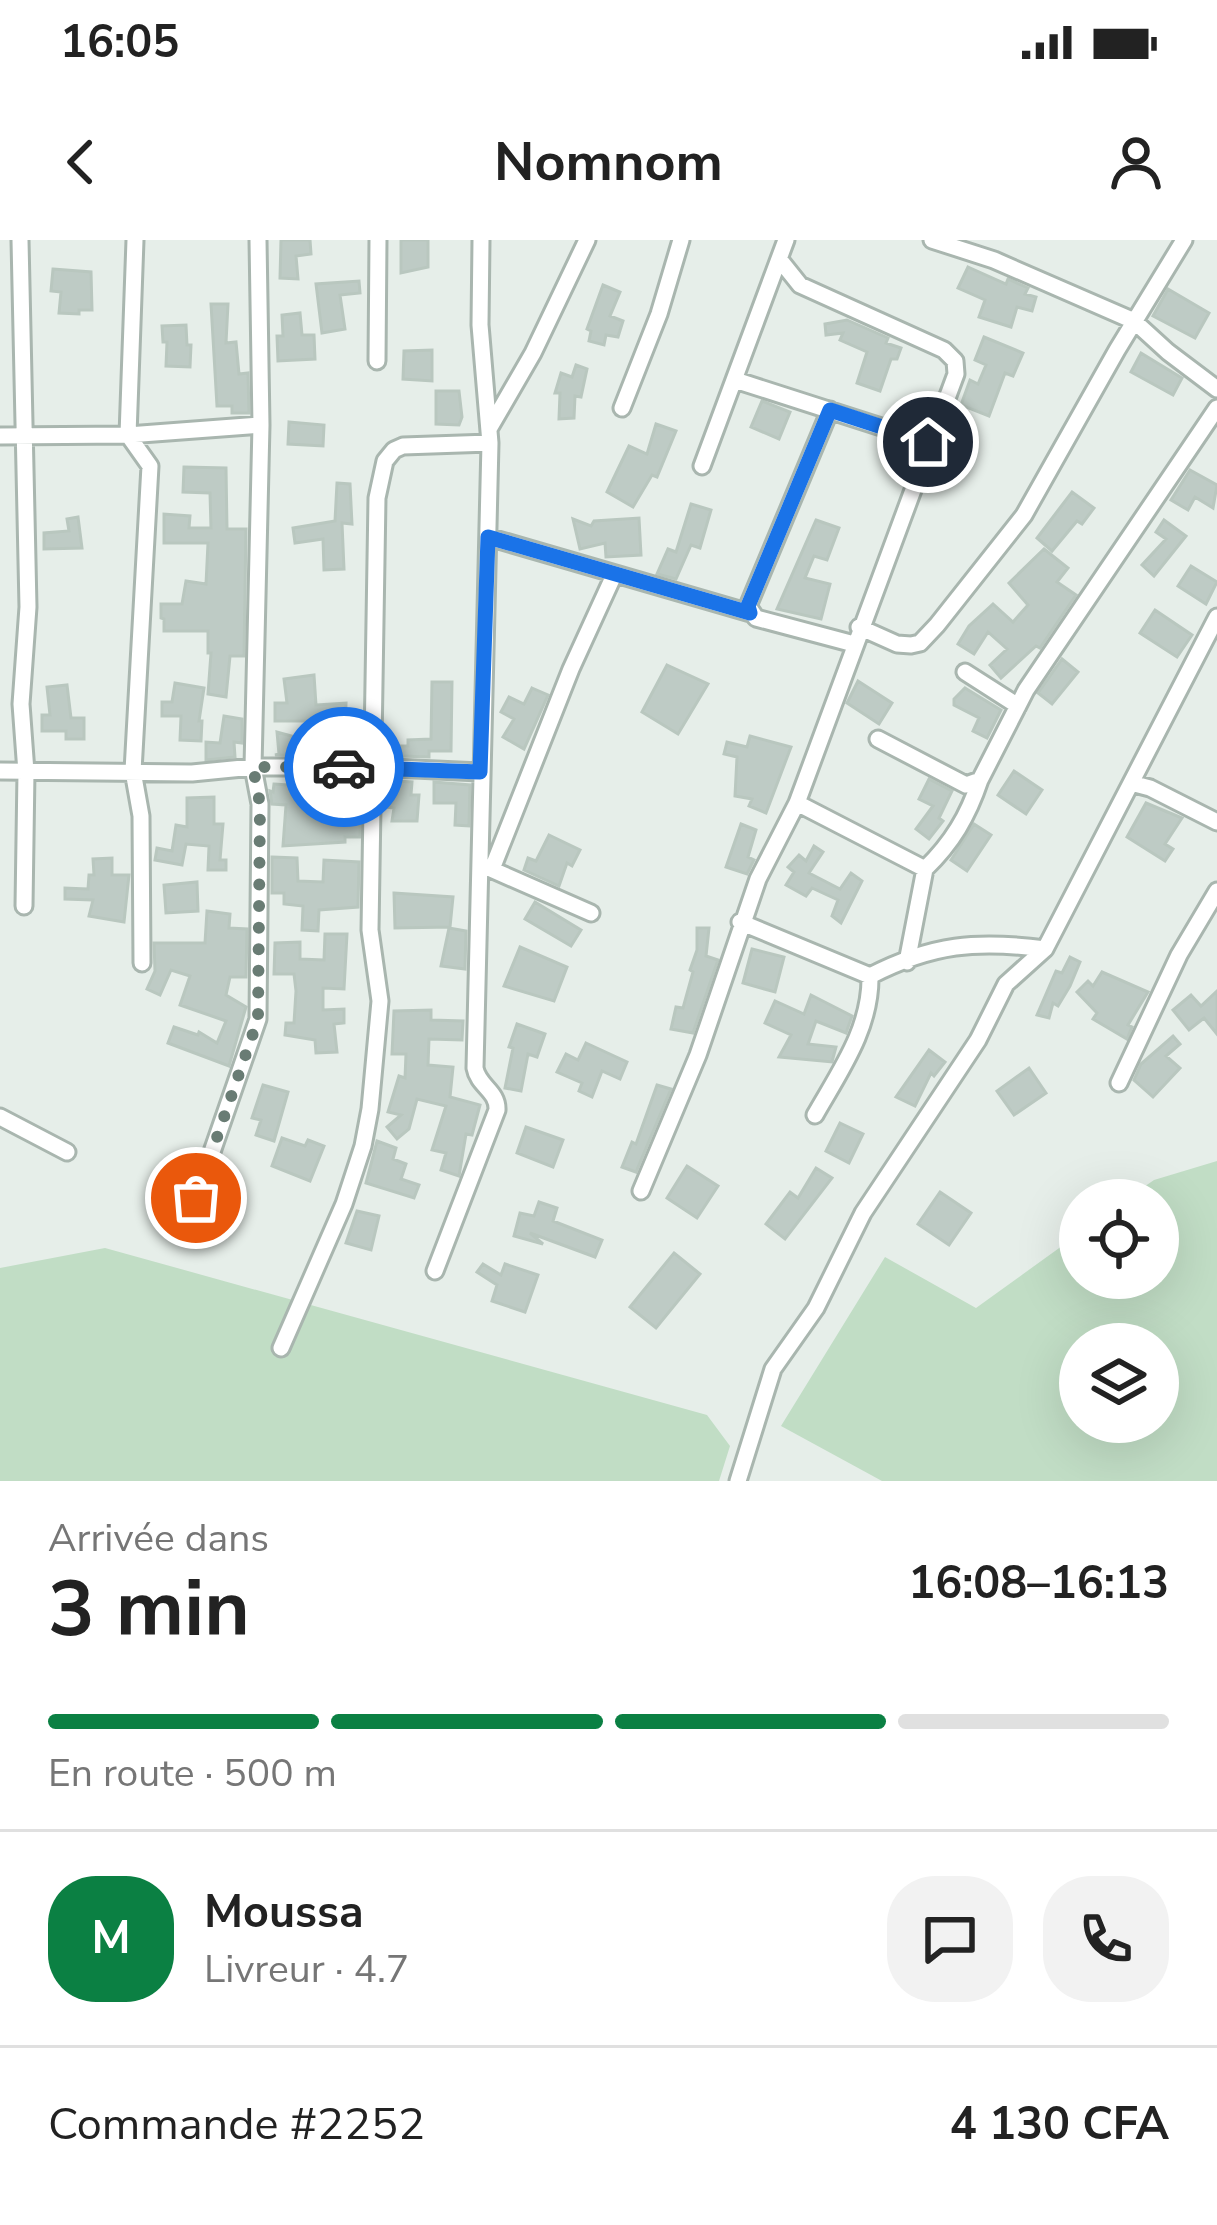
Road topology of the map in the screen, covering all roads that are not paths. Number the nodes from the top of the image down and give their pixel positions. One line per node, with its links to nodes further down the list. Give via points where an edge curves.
1 (20, 240): 20 (street)
2 (135, 240): 21 (street)
3 (258, 240): 19 (street)
4 (378, 240): 13 (street)
5 (481, 240): 23 (street)
6 (587, 240): 23 (street)
7 (681, 240): 16 (street)
8 (786, 240): 11 (street)
9 (932, 240): 12 (street)
10 (1184, 240): 12 (street)
11 (780, 260): 14 (street); 24 (street, via 800,285 955,361)
12 (1134, 321): 15 (street); 30 (street, via 1024,515 937,625 911,645)
13 (376, 361)
14 (735, 380): 18 (street); 25 (street)
15 (1217, 388)
16 (622, 408)
17 (1217, 408): 32 (street)
18 (830, 410): 24 (street); 28 (street)
19 (261, 425): 21 (street); 34 (street)
20 (24, 435): 21 (street); 22 (street); 38 (street)
21 (128, 435): 37 (street, via 150,466)
22 (0, 436)
23 (489, 436): 26 (street); 35 (street, via 403,446 385,460 377,498)
24 (928, 442): 30 (street)
25 (703, 466)
26 (488, 537): 27 (street); 39 (street)
27 (614, 575): 28 (street); 44 (street)
28 (750, 613): 30 (street)
29 (1217, 617): 41 (street)
30 (856, 636): 42 (street)
31 (965, 672): 32 (street)
32 (1018, 706): 40 (street)
33 (878, 739): 40 (street, via 966,785)
34 (253, 767): 35 (street); 37 (street); 59 (street, via 260,804 258,1019)
35 (371, 767): 39 (street); 61 (street, via 370,930 380,1001 370,1109 344,1204)
36 (0, 771): 38 (street)
37 (133, 771): 38 (street); 52 (street)
38 (26, 772): 47 (street)
39 (480, 772): 44 (street)
40 (980, 781): 45 (street, via 949,846)
41 (1131, 783): 43 (street); 50 (street)
42 (797, 802): 45 (street); 49 (street)
43 (1217, 822)
44 (485, 867): 48 (street); 60 (street, via 475,1068 497,1110)
45 (925, 869): 51 (street)
46 (1217, 891): 54 (street)
47 (24, 906)
48 (591, 914)
49 (740, 922): 53 (street); 58 (street, via 698,1055)
50 (1045, 949): 51 (street, via 972,943); 62 (street, via 1006,984 863,1213 816,1308 773,1369)
51 (907, 962): 53 (street)
52 (142, 963)
53 (870, 976): 55 (street, via 860,1035)
54 (1119, 1083)
55 (815, 1114)
56 (0, 1118): 57 (street)
57 (67, 1152)
58 (641, 1191)
59 (196, 1198)
60 (435, 1271)
61 (280, 1348)
62 (738, 1481)

